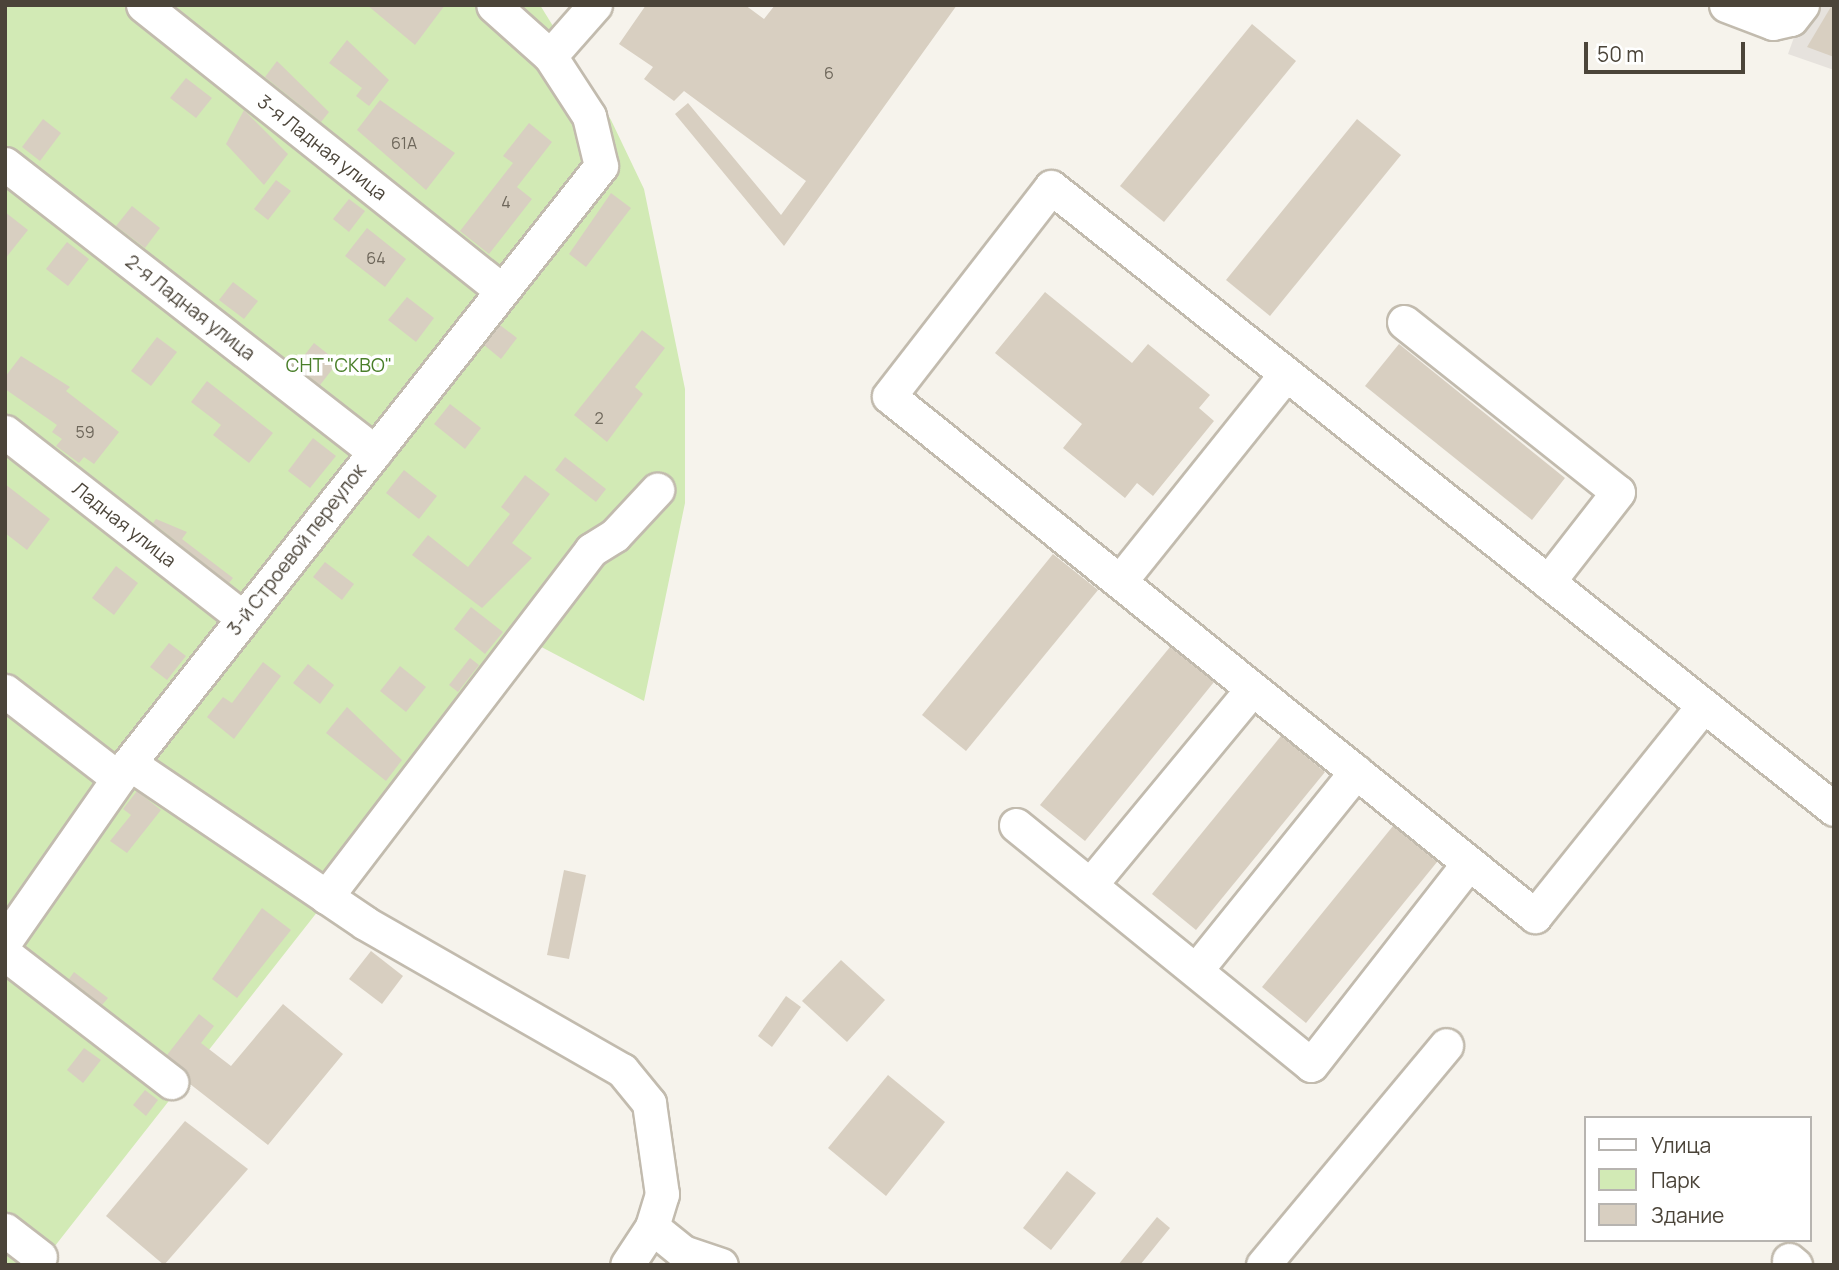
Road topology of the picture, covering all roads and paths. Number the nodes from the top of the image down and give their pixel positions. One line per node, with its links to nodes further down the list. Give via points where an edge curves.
1 (143, 5): 8 (street, 3-я Ладная улица)
2 (493, 5): 6 (street)
3 (595, 5): 6 (street)
4 (1726, 5): 5 (street, via 1773,23 1791,19)
5 (1802, 5)
6 (550, 56): 8 (street, 3-й Строевой переулок, via 589,116 601,166)
7 (5, 163): 12 (street, 2-я Ладная улица)
8 (502, 291): 12 (street, 3-й Строевой переулок)
9 (1404, 322): 15 (street, via 1618,492)
10 (1286, 374): 14 (street); 14 (street, via 1051,187 889,396); 15 (street)
11 (5, 432): 16 (street, Ладная улица)
12 (375, 452): 16 (street, 3-й Строевой переулок)
13 (657, 490): 26 (street, via 615,535 591,550)
14 (1120, 581): 17 (street)
15 (1548, 582): 19 (street)
16 (243, 618): 20 (street, 3-й Строевой переулок)
17 (1252, 689): 21 (street); 25 (street)
18 (5, 691): 20 (street)
19 (1703, 706): 22 (street); 24 (street, via 1535,916)
20 (123, 770): 26 (street); 27 (street, 3-й Строевой переулок)
21 (1356, 772): 24 (street); 29 (street)
22 (1834, 809)
23 (1016, 825): 25 (street)
24 (1469, 863): 29 (street, via 1311,1065)
25 (1090, 885): 29 (street)
26 (326, 897): 32 (street, via 622,1070 649,1103 662,1194)
27 (5, 941)
28 (5, 954): 31 (street)
29 (1196, 971)
30 (1446, 1045): 37 (street)
31 (171, 1082)
32 (652, 1227): 35 (street); 36 (street, via 682,1252)
33 (5, 1230): 34 (street)
34 (40, 1257)
35 (627, 1265)
36 (721, 1265)
37 (1263, 1265)

